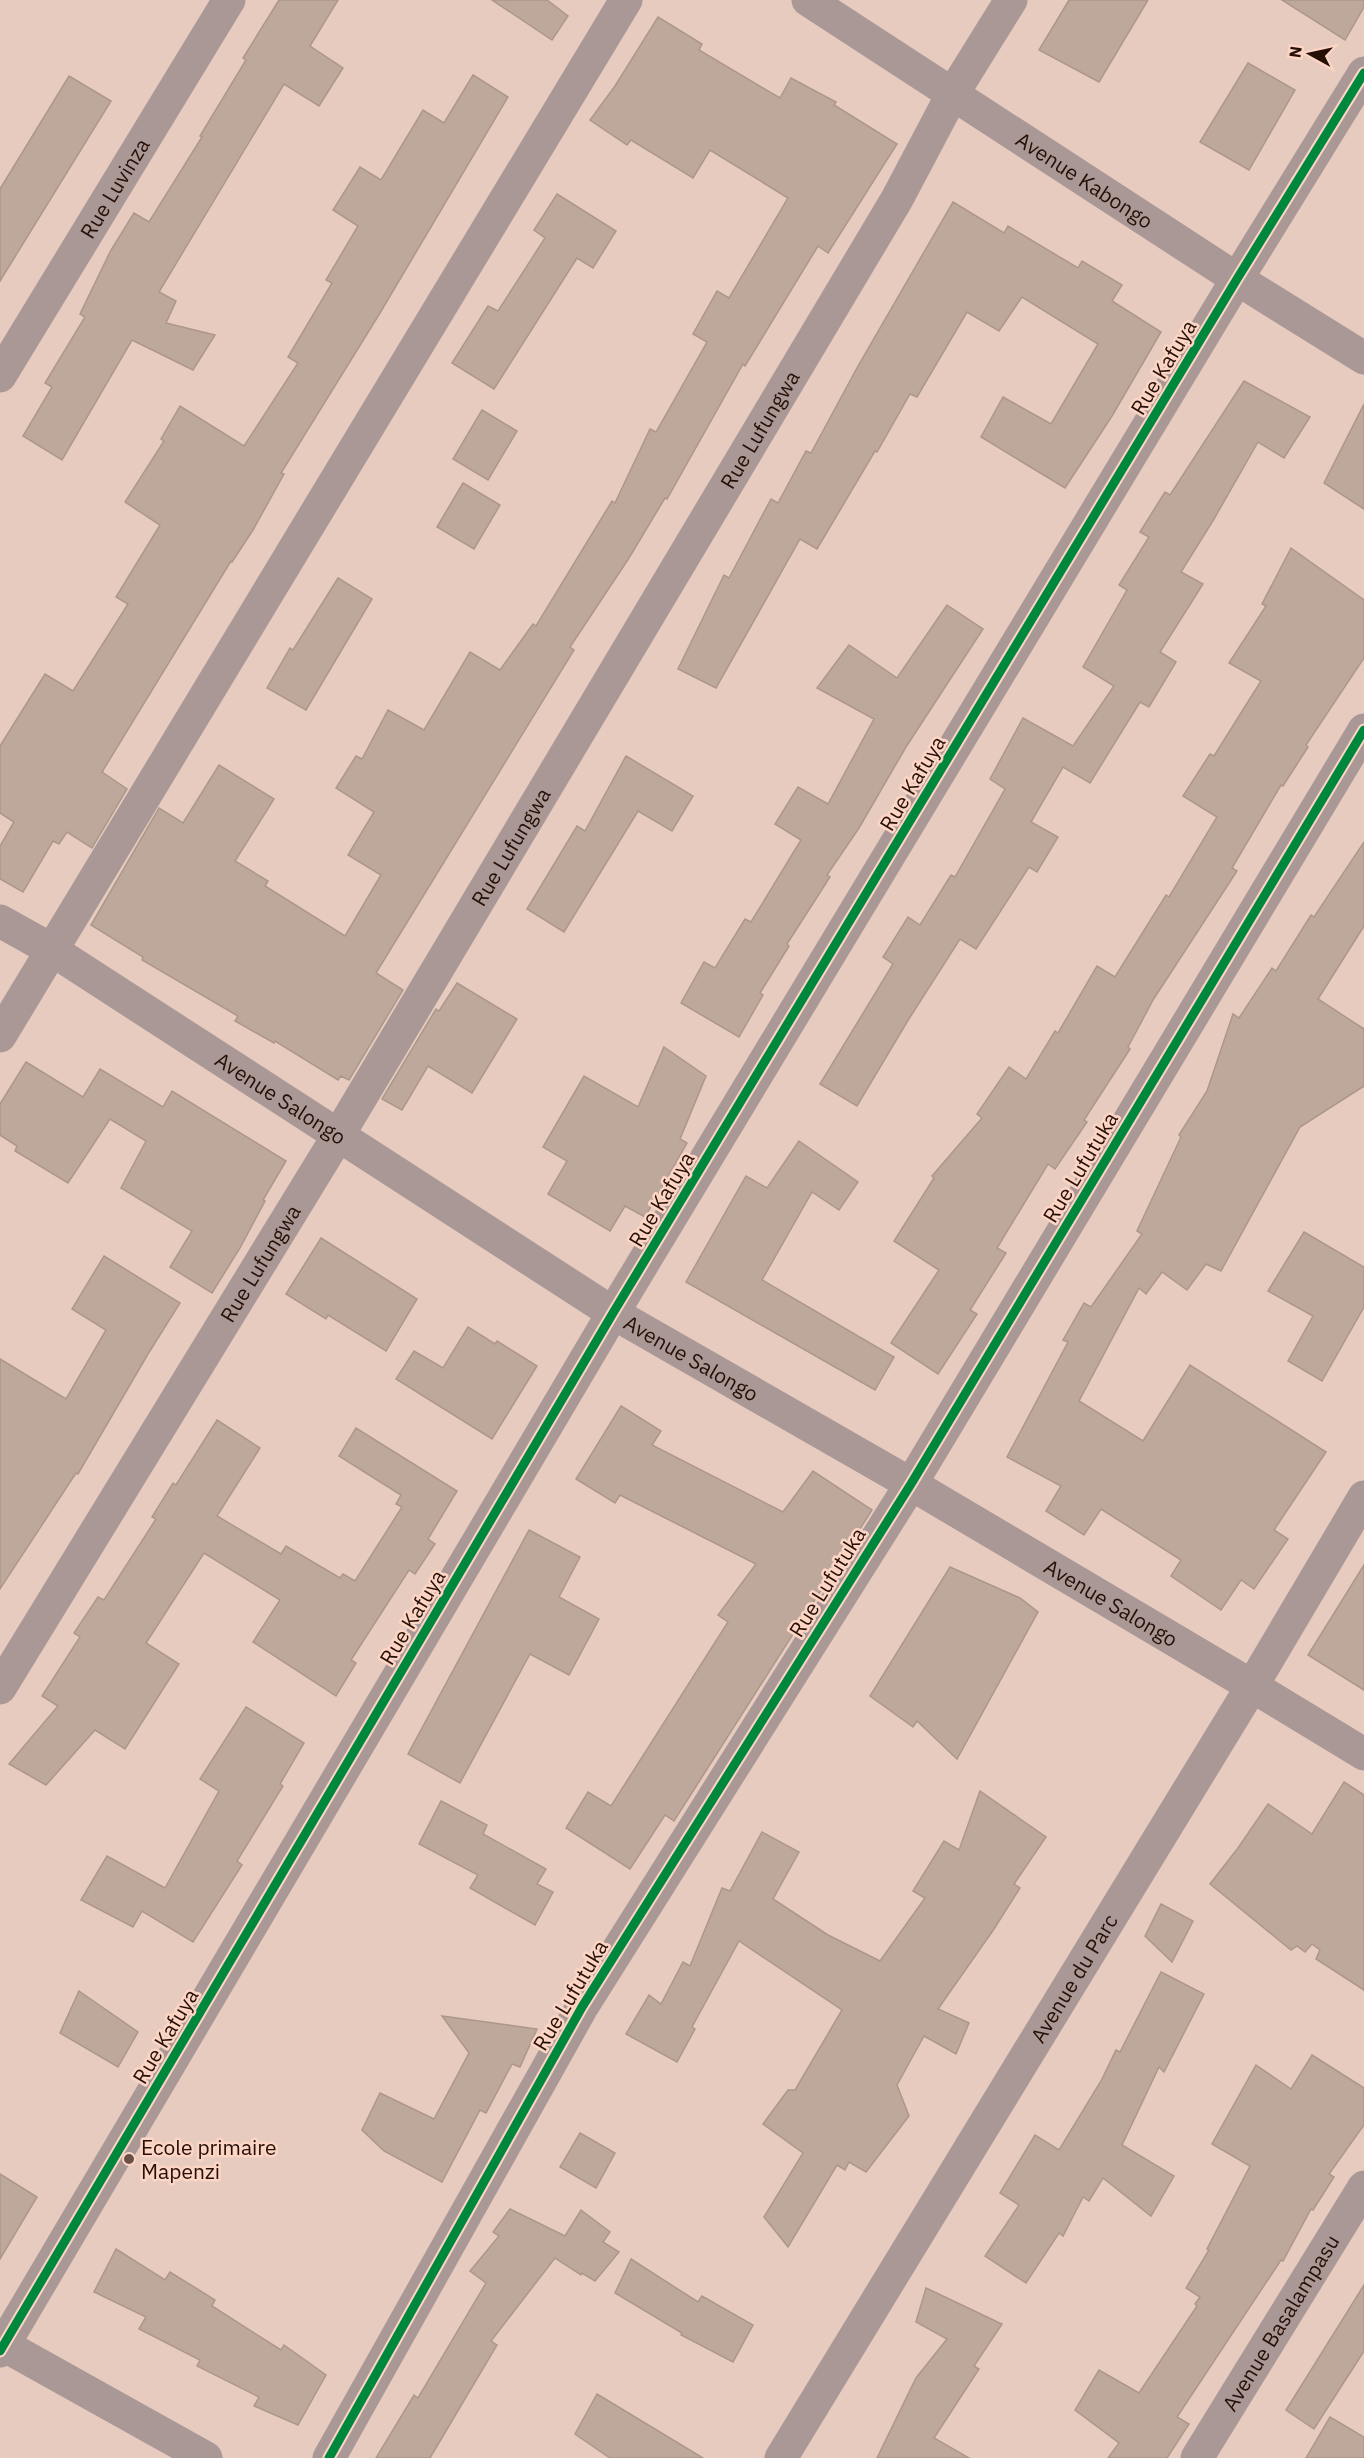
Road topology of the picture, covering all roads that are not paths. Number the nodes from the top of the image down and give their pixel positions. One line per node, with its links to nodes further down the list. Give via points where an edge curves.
1 (229, 0): 9 (street, Rue Luvinza)
2 (626, 0): 12 (street)
3 (808, 0): 6 (street, Avenue Kabongo)
4 (1011, 0): 6 (street, Rue Lufungwa)
5 (1364, 73): 7 (street, Rue Kafuya)
6 (952, 95): 7 (street, Avenue Kabongo); 14 (street, Rue Lufungwa, via 897,199)
7 (1237, 279): 8 (street, Avenue Kabongo); 15 (street, Rue Kafuya)
8 (1364, 358)
9 (0, 376)
10 (1364, 730): 16 (street, Rue Lufutuka)
11 (0, 921): 12 (street, Avenue Salongo)
12 (52, 950): 13 (street); 14 (street, Avenue Salongo)
13 (0, 1036)
14 (338, 1136): 15 (street, Avenue Salongo); 19 (street, Rue Lufungwa)
15 (613, 1313): 16 (street, Avenue Salongo); 22 (street, Rue Kafuya)
16 (910, 1484): 18 (street, Avenue Salongo); 24 (street, Rue Lufutuka, via 582,2007)
17 (1364, 1497): 18 (street, Avenue du Parc)
18 (1252, 1686): 20 (street, Avenue Salongo); 25 (street, Avenue du Parc)
19 (0, 1688)
20 (1364, 1754)
21 (1364, 2187): 26 (street, Avenue Basalampasu)
22 (1, 2346): 23 (street)
23 (206, 2458)
24 (329, 2458)
25 (781, 2458)
26 (1197, 2458)

